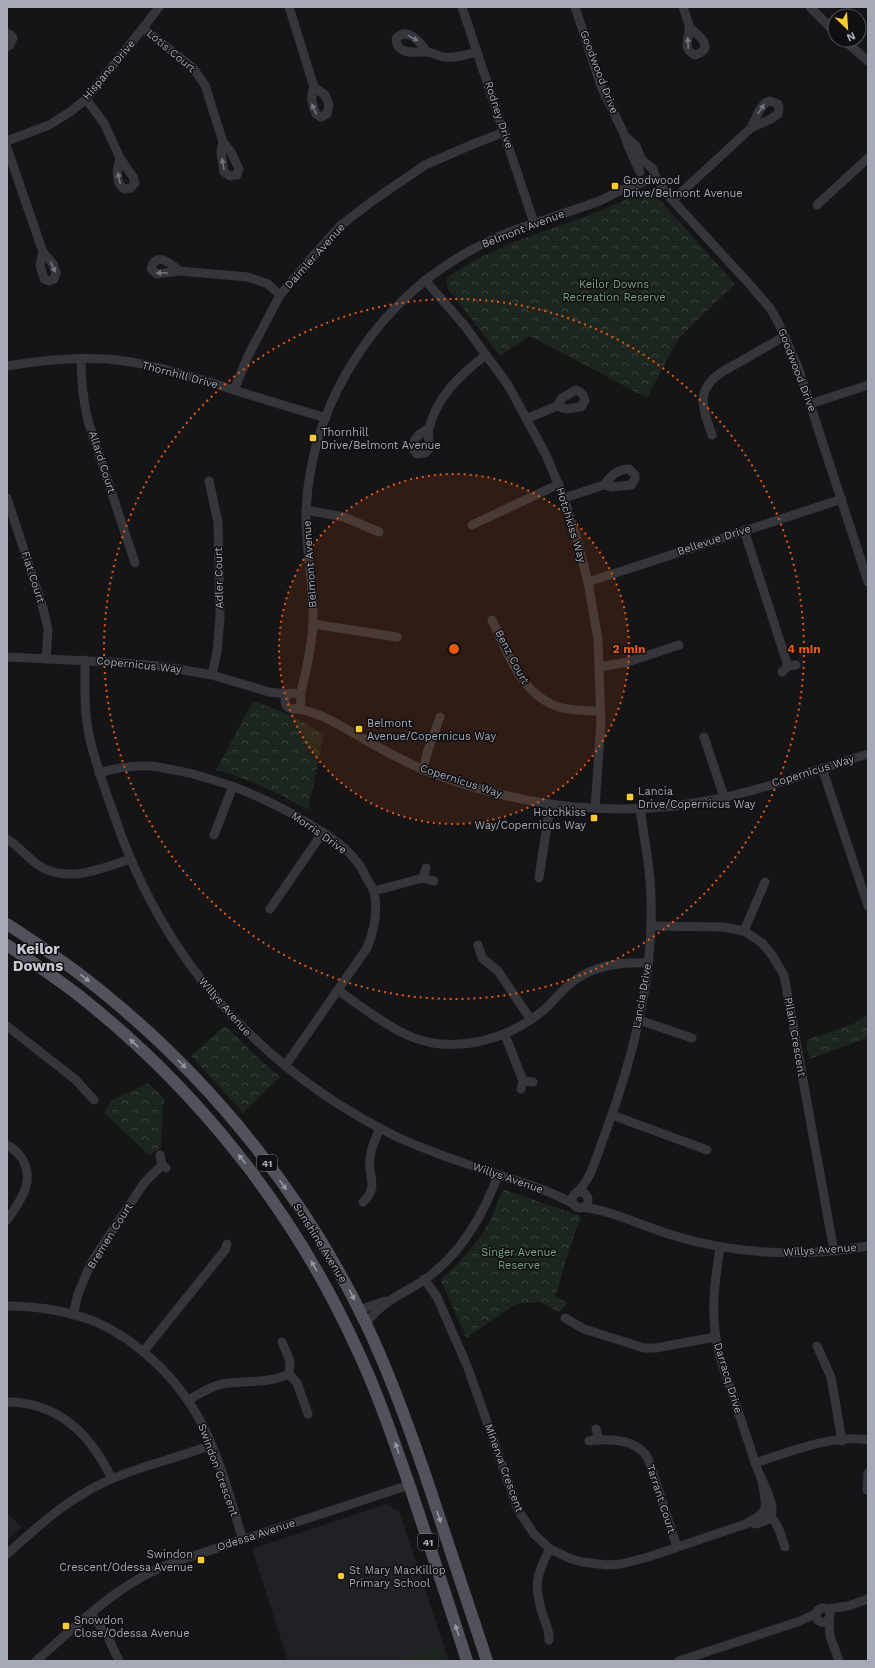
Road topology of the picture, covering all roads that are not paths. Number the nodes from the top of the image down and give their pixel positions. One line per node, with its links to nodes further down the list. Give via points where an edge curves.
1 (158, 7): 9 (street, Hispano Drive)
2 (289, 7): 16 (street)
3 (462, 7): 14 (street, Rodney Drive)
4 (575, 7): 20 (street, Goodwood Drive, via 601,86)
5 (683, 7): 8 (street)
6 (810, 7): 7 (street)
7 (827, 24)
8 (690, 27)
9 (144, 28): 17 (street, Hispano Drive); 22 (street, Lotis Court, via 193,68 205,85)
10 (7, 33): 11 (street, via 13,38)
11 (7, 47)
12 (853, 48): 15 (street)
13 (427, 52): 14 (street, via 444,57)
14 (477, 52): 19 (street, Rodney Drive)
15 (868, 61)
16 (314, 86)
17 (86, 99): 21 (street, Hispano Drive, via 49,125); 24 (street, via 104,123)
18 (751, 128): 31 (street)
19 (504, 132): 33 (street, Rodney Drive); 37 (street, Daimler Avenue, via 425,165 371,202 340,226)
20 (625, 136): 26 (street, Goodwood Drive, via 636,146 640,157); 27 (street, Goodwood Drive)
21 (7, 141)
22 (223, 142)
23 (7, 148): 34 (street)
24 (120, 158)
25 (868, 158): 32 (street)
26 (651, 170): 27 (street, via 642,168); 28 (street, via 651,179); 30 (street, Goodwood Drive)
27 (640, 172): 28 (street, via 641,178); 29 (street, Belmont Avenue)
28 (647, 181): 29 (street, Belmont Avenue); 30 (street, Goodwood Drive)
29 (621, 190): 33 (street, Belmont Avenue, via 591,204)
30 (666, 193): 31 (street, Goodwood Drive)
31 (673, 200): 38 (street, Goodwood Drive, via 762,298)
32 (816, 206)
33 (534, 223): 36 (street, Belmont Avenue, via 478,246)
34 (43, 252)
35 (179, 271): 37 (street, via 248,277 268,284)
36 (425, 280): 39 (street, Hotchkiss Way); 46 (street, Belmont Avenue, via 392,310 366,342 343,380)
37 (280, 295): 43 (street, Daimler Avenue)
38 (785, 336): 44 (street, Goodwood Drive); 49 (street, via 713,377 707,384 703,394 703,408)
39 (486, 355): 47 (street, Hotchkiss Way, via 508,385); 48 (street, via 459,376 442,398)
40 (81, 358): 41 (street, Thornhill Drive); 43 (street, Thornhill Drive, via 136,363); 60 (street, Allard Court, via 83,401 88,421)
41 (7, 366)
42 (868, 385): 44 (street)
43 (234, 390): 46 (street, Thornhill Drive)
44 (810, 404): 55 (street, Goodwood Drive)
45 (557, 406): 47 (street)
46 (326, 418): 56 (street, Belmont Avenue, via 315,456)
47 (526, 418): 51 (street, Hotchkiss Way)
48 (428, 429)
49 (712, 435)
50 (209, 481): 73 (street, Adler Court, via 218,522 220,618)
51 (558, 484): 54 (street, Hotchkiss Way); 57 (street)
52 (604, 485): 54 (street)
53 (7, 498): 68 (street, Fiat Court, via 43,608 48,629)
54 (564, 498): 61 (street, Hotchkiss Way)
55 (842, 499): 58 (street, Bellevue Drive); 62 (street, Goodwood Drive)
56 (306, 510): 59 (street, via 344,517); 64 (street, Belmont Avenue)
57 (472, 525)
58 (744, 530): 61 (street, Bellevue Drive); 71 (street)
59 (379, 532)
60 (136, 563)
61 (588, 582): 70 (street, Hotchkiss Way, via 598,640)
62 (868, 582)
63 (492, 620): 79 (street, Benz Court, via 516,670 537,696 558,707)
64 (313, 624): 65 (street); 72 (street, Belmont Avenue)
65 (397, 637)
66 (679, 645): 70 (street, via 628,662)
67 (7, 657): 68 (street, Copernicus Way)
68 (46, 659): 69 (street, Copernicus Way)
69 (85, 660): 73 (street, Copernicus Way, via 160,666); 86 (street, Willys Avenue, via 86,716)
70 (599, 667): 79 (street, Hotchkiss Way)
71 (789, 668)
72 (306, 669): 75 (street, Belmont Avenue); 76 (street, Belmont Avenue)
73 (212, 675): 74 (street, Copernicus Way)
74 (269, 692): 75 (street, Copernicus Way); 77 (street, Copernicus Way)
75 (290, 693): 76 (street, via 295,692); 77 (street, via 285,700)
76 (301, 696): 78 (street, via 300,705); 80 (street, Copernicus Way)
77 (287, 705): 78 (street)
78 (296, 709): 80 (street, Copernicus Way)
79 (601, 710): 90 (street, Hotchkiss Way)
80 (322, 716): 85 (street, Copernicus Way)
81 (440, 717): 85 (street)
82 (704, 737): 88 (street)
83 (868, 754): 84 (street, Copernicus Way)
84 (822, 768): 88 (street, Copernicus Way); 102 (street)
85 (423, 770): 89 (street, Copernicus Way, via 489,792)
86 (99, 773): 87 (street, Morris Drive, via 134,766 159,767 214,779); 95 (street, Willys Avenue)
87 (233, 786): 92 (street, Morris Drive, via 274,803); 93 (street)
88 (724, 798): 91 (street, Copernicus Way)
89 (550, 805): 90 (street, Copernicus Way); 98 (street)
90 (595, 808): 91 (street, Copernicus Way)
91 (640, 808): 105 (street, Lancia Drive, via 650,880)
92 (323, 832): 101 (street, Morris Drive, via 360,865); 103 (street)
93 (214, 836)
94 (7, 839): 95 (street, via 18,845 37,864 70,875 94,871)
95 (130, 859): 118 (street, Willys Avenue, via 155,912 192,969 239,1024 266,1051)
96 (426, 868): 97 (street)
97 (423, 878): 99 (street); 101 (street)
98 (539, 878)
99 (434, 881)
100 (765, 882): 106 (street)
101 (374, 891): 112 (street, Morris Drive, via 375,914 371,937 367,948)
102 (868, 906)
103 (270, 909)
104 (7, 924): 142 (main road, Sunshine Avenue / 41, one-way to 142, via 55,956 107,996 144,1027 208,1092 240,1128 291,1196 325,1249)
105 (651, 926): 106 (street, Pilain Crescent, via 723,927); 110 (street, Lancia Drive)
106 (744, 931): 138 (street, Pilain Crescent, via 762,943 784,976)
107 (7, 945): 111 (main road, Sunshine Avenue / 41)
108 (478, 945): 113 (street, via 479,960 498,971)
109 (7, 952): 111 (main road)
110 (648, 963): 113 (street, via 617,963 582,975); 114 (street, Lancia Drive)
111 (40, 967): 151 (main road, Sunshine Avenue / 41, one-way to 111, via 356,1346 311,1260 276,1204 245,1162 210,1120 154,1061 96,1010)
112 (338, 990): 116 (street, via 394,1028 422,1040 456,1044 474,1043); 118 (street, Morris Drive)
113 (531, 1020): 116 (street)
114 (639, 1020): 117 (street); 121 (street, Lancia Drive)
115 (7, 1026): 120 (street, via 76,1080)
116 (505, 1035): 119 (street, via 522,1085)
117 (692, 1038)
118 (286, 1066): 122 (street, Willys Avenue, via 331,1100)
119 (533, 1082)
120 (94, 1100)
121 (612, 1115): 124 (street); 127 (street, Lancia Drive)
122 (380, 1128): 126 (street, Willys Avenue, via 426,1149); 131 (street, via 370,1159 373,1184)
123 (7, 1145): 134 (street, via 21,1156 28,1176 22,1197)
124 (707, 1150)
125 (160, 1155): 143 (street, Bremen Court, via 164,1167 144,1183 91,1263 78,1294)
126 (498, 1175): 128 (street, Willys Avenue); 139 (street, via 488,1201 472,1228 449,1257)
127 (588, 1177): 129 (street, Lancia Drive); 130 (street, Lancia Drive)
128 (552, 1193): 129 (street, Willys Avenue); 132 (street, Willys Avenue)
129 (576, 1194): 130 (street, via 583,1193); 132 (street, via 572,1201)
130 (588, 1198): 132 (street, via 587,1203); 133 (street, Willys Avenue)
131 (370, 1200)
132 (578, 1206): 133 (street, Willys Avenue)
133 (609, 1214): 136 (street, Willys Avenue, via 667,1234)
134 (7, 1220)
135 (868, 1246): 138 (street, Willys Avenue)
136 (720, 1247): 138 (street, Willys Avenue, via 782,1253); 146 (street, Darracq Drive, via 714,1283)
137 (227, 1248): 149 (street)
138 (834, 1251)
139 (424, 1280): 140 (street); 171 (street, Minerva Crescent, via 438,1297 468,1368 518,1510 534,1534)
140 (392, 1298): 142 (street); 145 (street, via 376,1310)
141 (7, 1306): 143 (street, Swindon Crescent, via 43,1308)
142 (359, 1310): 145 (main road, Sunshine Avenue / 41); 151 (main road, via 354,1316 353,1324 367,1360)
143 (73, 1315): 149 (street, Swindon Crescent, via 96,1322)
144 (563, 1318): 146 (street, via 584,1329 644,1348)
145 (366, 1324): 164 (main road, Sunshine Avenue / 41, via 396,1392)
146 (715, 1337): 161 (street, Darracq Drive)
147 (281, 1340): 150 (street, via 290,1361)
148 (817, 1346): 159 (street, via 832,1382)
149 (143, 1352): 152 (street, Swindon Crescent)
150 (289, 1374): 152 (street, via 268,1380 221,1384 206,1389); 154 (street, via 297,1383)
151 (375, 1391): 165 (main road, Sunshine Avenue / 41, one-way to 151)
152 (188, 1400): 160 (street, Swindon Crescent)
153 (7, 1402): 163 (street, via 40,1407 76,1427 94,1446)
154 (308, 1414)
155 (596, 1429): 156 (street)
156 (599, 1440): 158 (street, Tarrant Court); 169 (street, Tarrant Court, via 632,1445 645,1453)
157 (868, 1440): 159 (street)
158 (589, 1441)
159 (842, 1441): 161 (street, via 812,1445)
160 (211, 1445): 163 (street); 168 (street, Swindon Crescent)
161 (755, 1463): 167 (street, Darracq Drive, via 771,1502 772,1511)
162 (868, 1473): 166 (street)
163 (112, 1479): 172 (street, via 71,1501)
164 (427, 1480): 165 (main road); 176 (main road, Sunshine Avenue / 41, one-way to 176)
165 (409, 1485): 168 (street, Odessa Avenue); 180 (main road, Sunshine Avenue / 41, one-way to 165)
166 (866, 1490)
167 (768, 1514): 169 (street, Minerva Crescent, via 764,1522 746,1524); 170 (street, Darracq Drive, via 778,1527)
168 (243, 1540): 174 (street, Odessa Avenue, via 149,1573 123,1588)
169 (677, 1547): 171 (street, Minerva Crescent, via 633,1561 607,1565 571,1559)
170 (785, 1547)
171 (550, 1549): 177 (street, via 538,1573 537,1587 541,1608)
172 (7, 1554)
173 (868, 1599): 175 (street)
174 (91, 1614): 178 (street, Odessa Avenue); 179 (street, via 110,1639)
175 (824, 1616): 183 (street, via 800,1621); 184 (street)
176 (476, 1629): 181 (main road, Sunshine Avenue / 41); 182 (main road)
177 (552, 1635)
178 (36, 1661)
179 (119, 1661)
180 (467, 1661)
181 (487, 1661)
182 (494, 1661)
183 (679, 1661)
184 (839, 1661)

